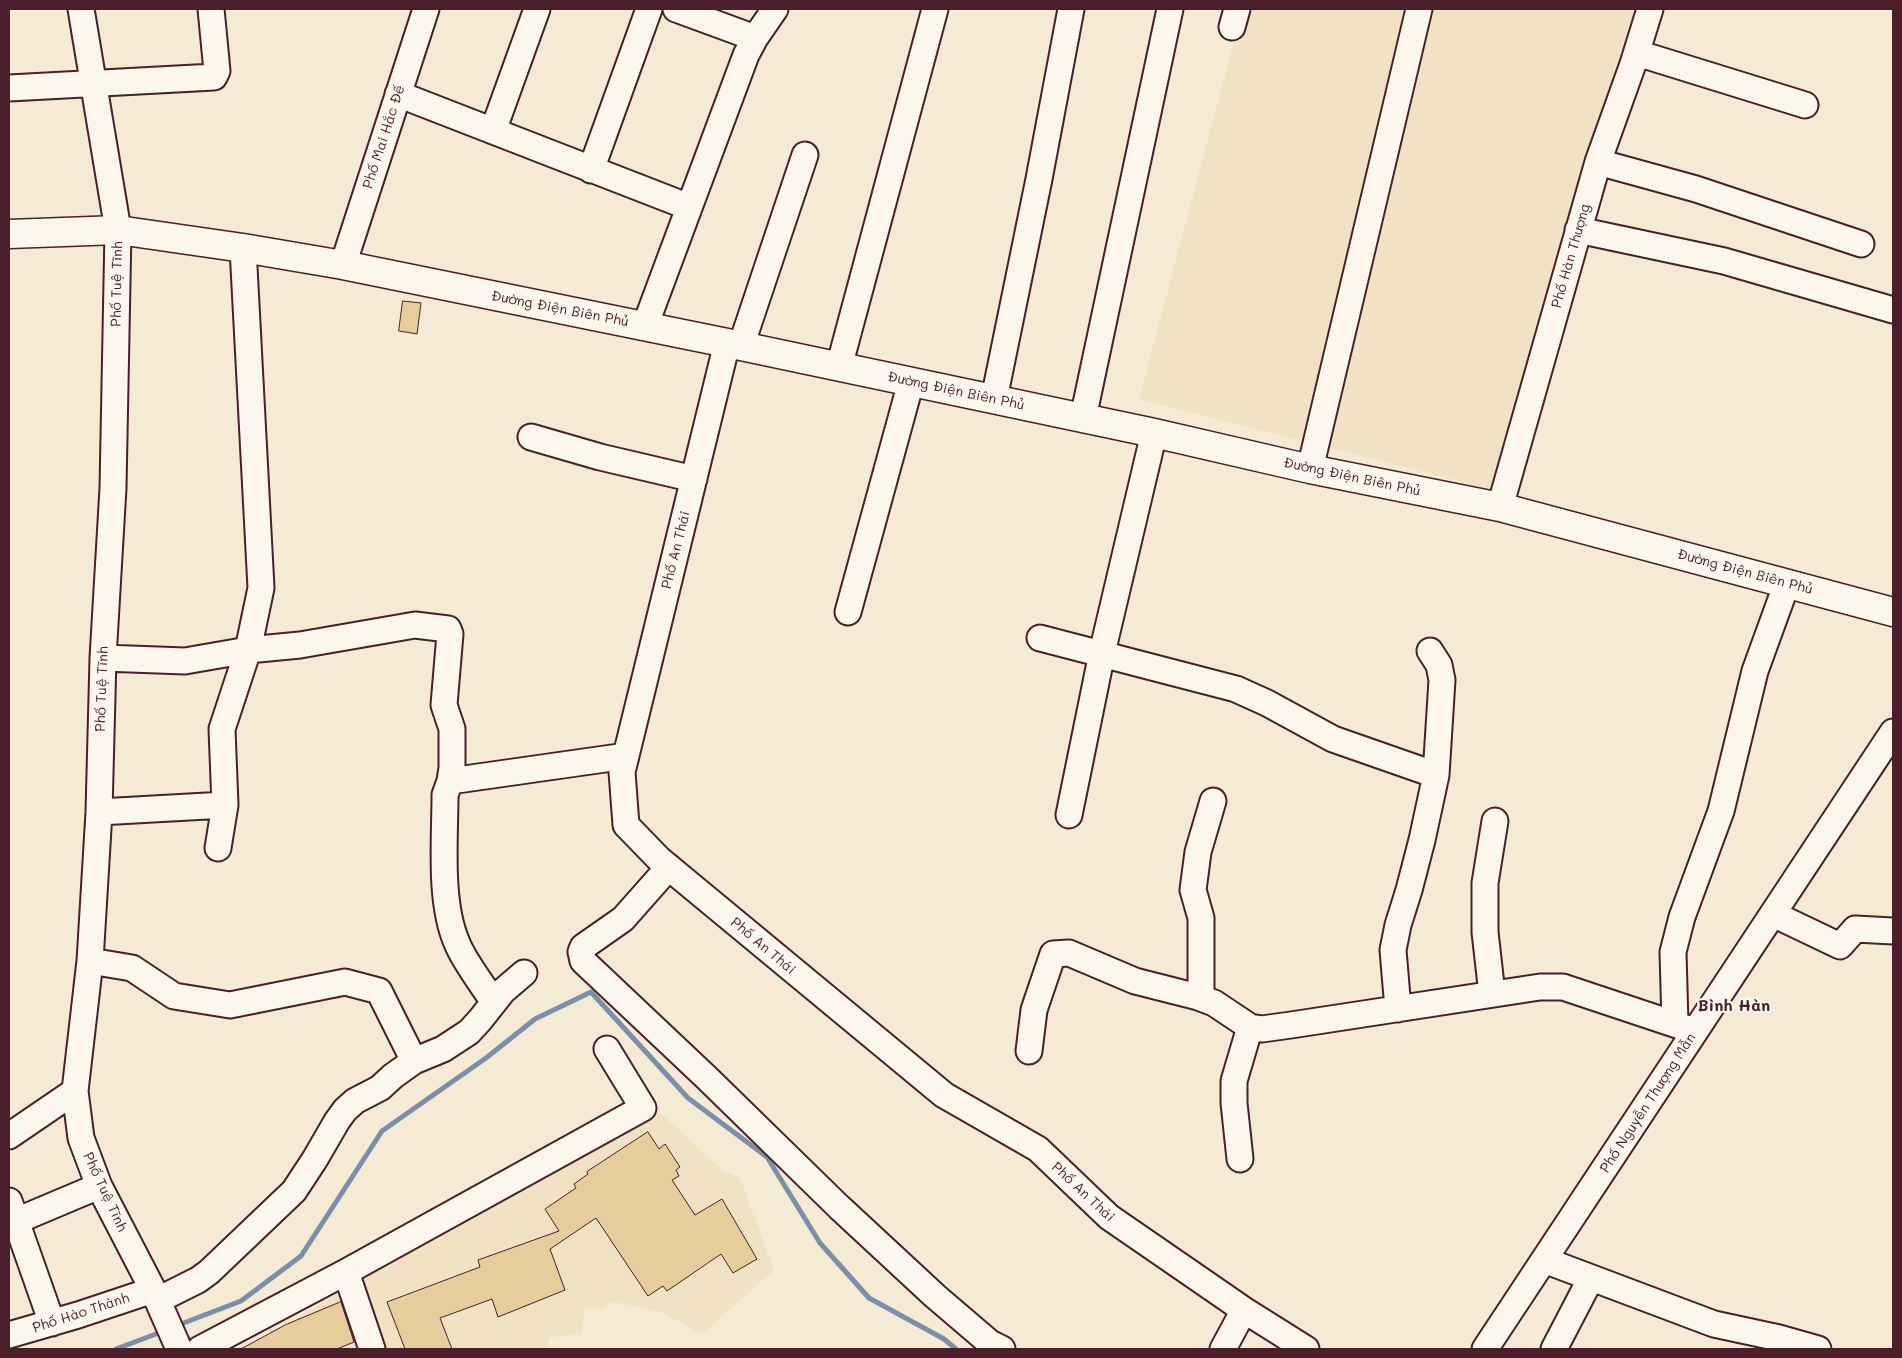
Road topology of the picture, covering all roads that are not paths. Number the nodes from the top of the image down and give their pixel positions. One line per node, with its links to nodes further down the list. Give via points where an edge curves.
1 (81, 9): 15 (street, Phố Tuệ Tĩnh)
2 (211, 9): 15 (street, via 217,71 214,77)
3 (426, 9): 17 (street, Phố Mai Hắc Đế)
4 (537, 9): 19 (street)
5 (649, 9): 22 (street)
6 (676, 9): 13 (street)
7 (775, 9): 13 (street)
8 (935, 9): 33 (street)
9 (1070, 9): 35 (street)
10 (1170, 9): 36 (street)
11 (1419, 9): 39 (street)
12 (1650, 9): 14 (street, Phố Hàn Thượng)
13 (755, 38): 23 (street)
14 (1637, 53): 18 (street); 21 (street, Phố Hàn Thượng)
15 (92, 83): 16 (street); 24 (street, Phố Tuệ Tĩnh)
16 (9, 88)
17 (398, 94): 19 (street); 29 (street, Phố Mai Hắc Đế)
18 (1805, 105)
19 (493, 131): 22 (street)
20 (805, 156): 32 (street, Phố An Thái)
21 (1598, 162): 25 (street, Phố Hàn Thượng); 27 (street, via 1696,189)
22 (591, 170): 23 (street)
23 (689, 207): 31 (street)
24 (118, 230): 26 (main road, Đường Điện Biên Phủ); 28 (main road, Đường Điện Biên Phủ); 49 (street, Phố Tuệ Tĩnh, via 113,488)
25 (1578, 230): 30 (street, via 1724,262); 41 (street, Phố Hàn Thượng)
26 (9, 234)
27 (1861, 244)
28 (243, 248): 29 (main road, Đường Điện Biên Phủ); 46 (street, via 261,588)
29 (343, 265): 31 (main road, Đường Điện Biên Phủ)
30 (1893, 310)
31 (645, 326): 32 (main road, Đường Điện Biên Phủ)
32 (734, 344): 33 (main road, Đường Điện Biên Phủ); 40 (street, Phố An Thái)
33 (839, 367): 34 (main road, Đường Điện Biên Phủ)
34 (911, 382): 35 (main road, Đường Điện Biên Phủ); 43 (street)
35 (994, 399): 36 (main road, Đường Điện Biên Phủ)
36 (1083, 418): 37 (main road, Đường Điện Biên Phủ)
37 (1154, 433): 39 (main road, Đường Điện Biên Phủ); 48 (street)
38 (531, 437): 40 (street)
39 (1310, 469): 41 (main road, Đường Điện Biên Phủ)
40 (694, 479): 51 (street, Phố An Thái)
41 (1500, 507): 42 (main road, Đường Điện Biên Phủ)
42 (1787, 583): 44 (main road, Đường Điện Biên Phủ); 70 (street, via 1755,671 1721,811 1682,917 1673,952)
43 (848, 612)
44 (1893, 612)
45 (1040, 638): 48 (street)
46 (248, 650): 49 (street, via 184,661); 53 (street, via 300,645 414,625 448,629 444,705 452,730); 55 (street, via 222,729)
47 (1430, 650): 52 (street, via 1439,665 1442,680)
48 (1102, 653): 52 (street, via 1236,689 1333,740); 57 (street)
49 (103, 658): 56 (street, Phố Tuệ Tĩnh)
50 (1893, 732): 61 (street, Phố Nguyễn Thượng Mẫn)
51 (626, 756): 53 (street); 60 (street, Phố An Thái, via 622,772 626,825)
52 (1436, 775): 68 (street, via 1393,950)
53 (450, 781): 67 (street, via 445,795 445,889 450,919 457,944)
54 (1213, 801): 66 (street, via 1198,852 1193,890 1201,918)
55 (225, 804): 56 (street); 59 (street)
56 (99, 812): 63 (street, Phố Tuệ Tĩnh)
57 (1069, 815)
58 (1495, 821): 65 (street, via 1485,883 1485,932)
59 (218, 848)
60 (669, 867): 83 (street, Phố An Thái, via 944,1095 1038,1149 1109,1217); 89 (street, via 623,919 583,947 583,961 838,1207 935,1296)
61 (1773, 914): 62 (street, via 1840,946 1855,929); 70 (street, Phố Nguyễn Thượng Mẫn)
62 (1893, 930)
63 (90, 961): 73 (street, via 132,968 174,996 230,1005 345,982 378,991); 74 (street, Phố Tuệ Tĩnh)
64 (524, 973): 67 (street, Phố Hào Thành)
65 (1492, 994): 68 (street); 70 (street, via 1563,987)
66 (1202, 998): 69 (street); 72 (street, via 1135,981 1068,953 1052,954 1034,1010)
67 (493, 1001): 73 (street, Phố Hào Thành, via 469,1032 443,1049)
68 (1398, 1009): 69 (street, via 1291,1026)
69 (1250, 1027): 76 (street, via 1234,1081)
70 (1685, 1028): 79 (street, Phố Nguyễn Thượng Mẫn)
71 (607, 1049): 80 (street, via 642,1108)
72 (1029, 1050)
73 (414, 1061): 82 (street, Phố Hào Thành, via 345,1110 294,1191 209,1272 190,1284)
74 (75, 1091): 75 (street); 77 (street, Phố Tuệ Tĩnh, via 81,1138)
75 (9, 1136)
76 (1240, 1158)
77 (99, 1186): 78 (street); 82 (street, Phố Tuệ Tĩnh)
78 (11, 1216): 84 (street)
79 (1544, 1260): 81 (street); 92 (street, Phố Nguyễn Thượng Mẫn)
80 (346, 1272): 87 (street); 88 (street)
81 (1591, 1278): 93 (street); 94 (street, via 1714,1324)
82 (156, 1295): 84 (street, Phố Hào Thành); 86 (street, Phố Tuệ Tĩnh)
83 (1244, 1310): 90 (street); 91 (street, Phố An Thái)
84 (52, 1323): 85 (street, Phố Hào Thành)
85 (9, 1335)
86 (179, 1349)
87 (200, 1349)
88 (372, 1349)
89 (1002, 1349)
90 (1223, 1349)
91 (1306, 1349)
92 (1485, 1349)
93 (1554, 1349)
94 (1818, 1349)

